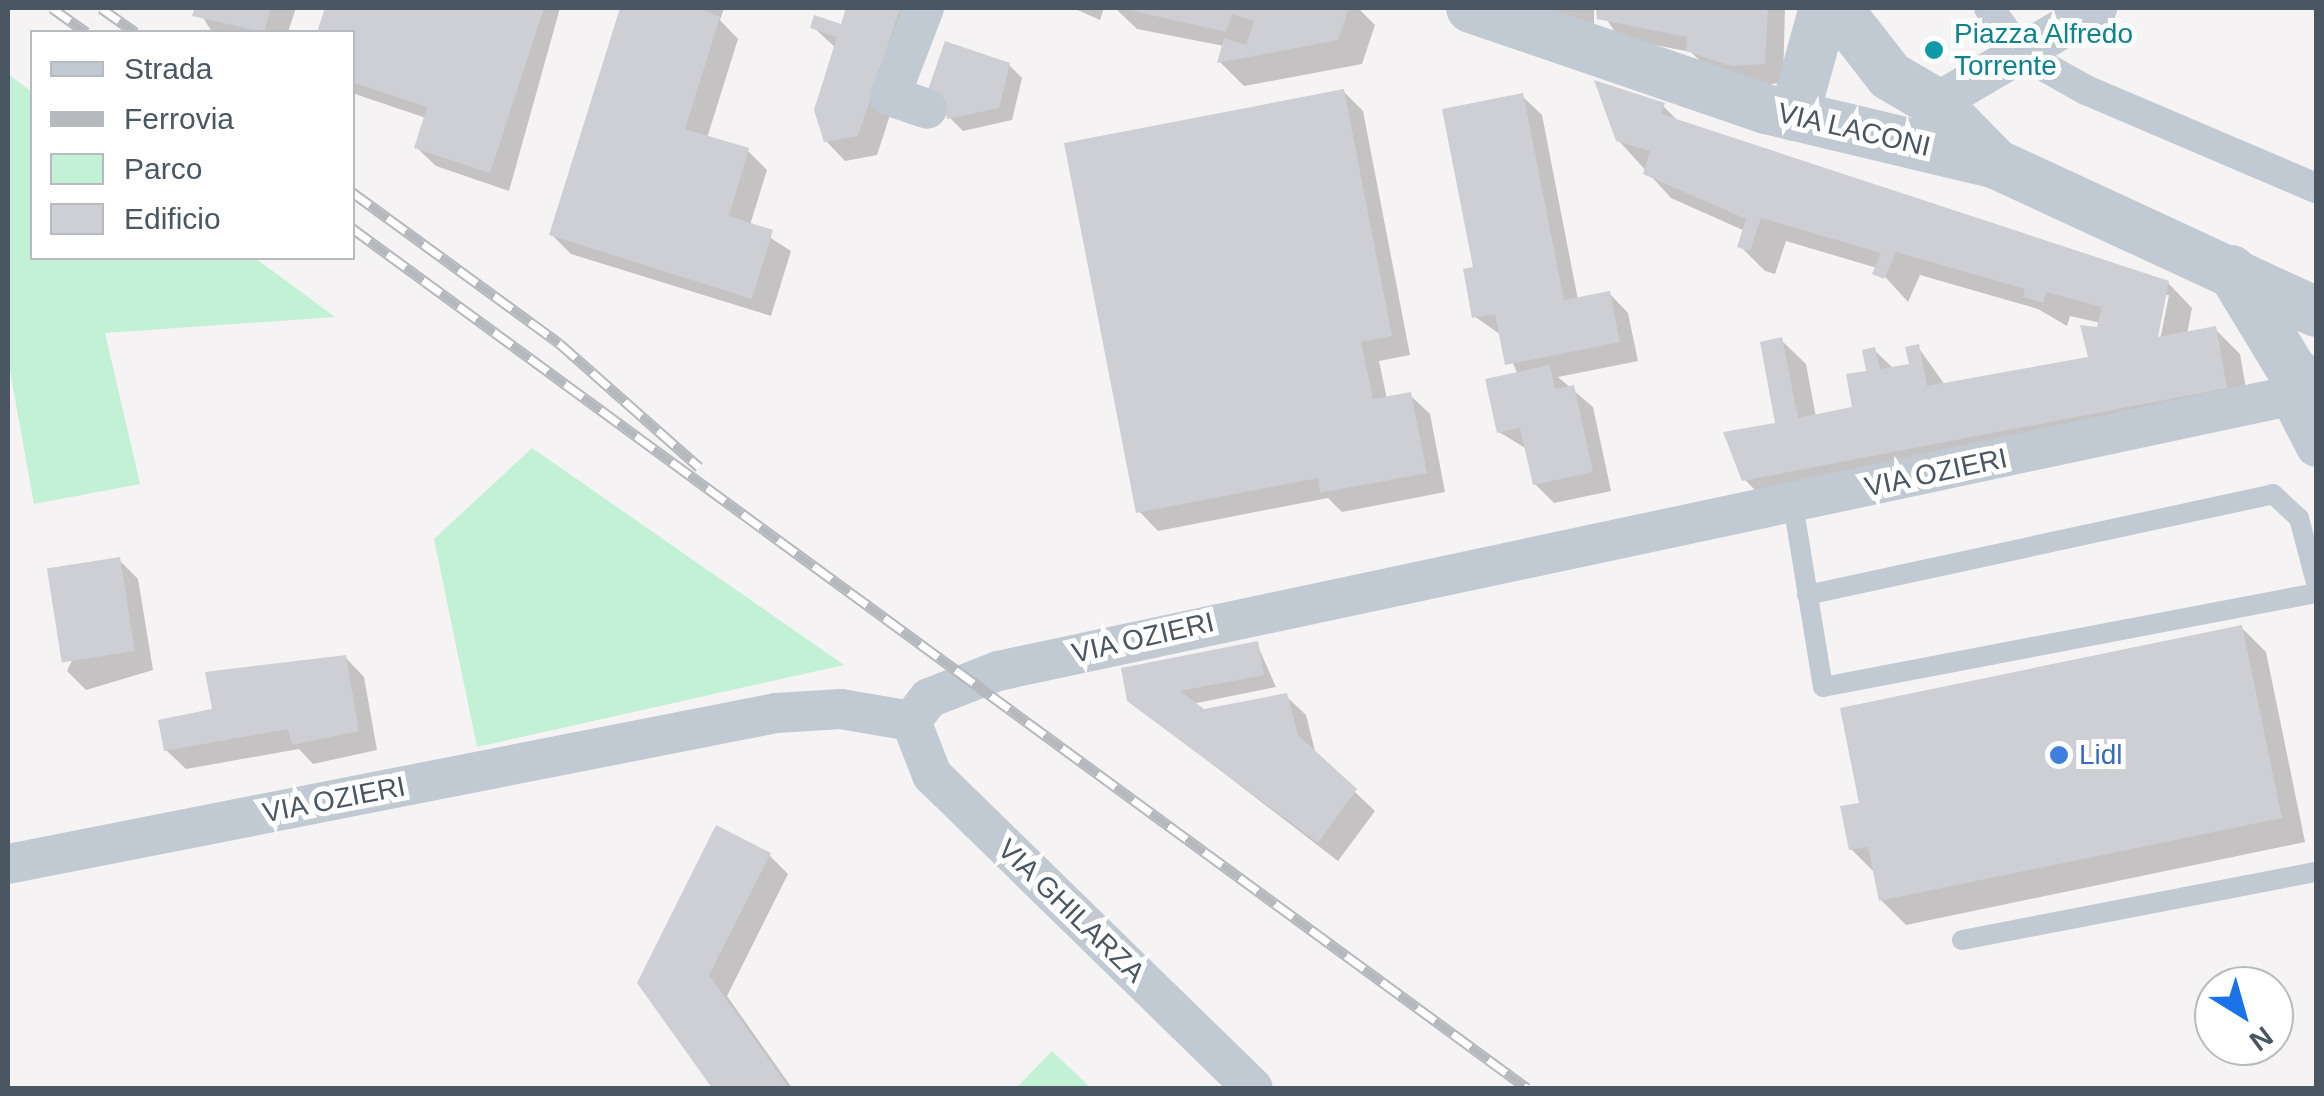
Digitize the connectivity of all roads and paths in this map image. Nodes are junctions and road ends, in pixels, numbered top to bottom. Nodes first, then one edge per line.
1 (924, 8) edge
2 (1471, 8) edge
3 (1824, 8) edge
4 (1836, 8) edge
5 (1990, 8) edge
6 (2097, 8) edge
7 (2022, 54) junction
8 (1936, 103) junction
9 (927, 109) dead end
10 (1794, 116) junction
11 (1996, 164) junction
12 (2316, 188) edge
13 (2231, 270) junction
14 (2316, 312) edge
15 (2301, 381) edge
16 (2316, 446) edge
17 (1792, 504) junction
18 (2316, 583) edge
19 (2316, 593) edge
20 (1807, 595) junction
21 (911, 721) junction
22 (8, 864) edge
23 (2316, 872) edge
24 (1962, 940) dead end
25 (1253, 1088) edge

1 - 9 street
2 - 10 street, VIA LACONI
3 - 10 street
4 - 8 street
5 - 7 street
6 - 7 street
7 - 8 street
7 - 12 street
8 - 11 street
10 - 11 street, VIA LACONI
11 - 13 street, VIA LACONI
13 - 14 street
13 - 15 street
14 - 15 street
15 - 16 street
15 - 17 street, VIA OZIERI
17 - 20 lane
17 - 21 street, VIA OZIERI
18 - 20 lane
19 - 20 lane
21 - 22 street, VIA OZIERI
21 - 25 street, VIA GHILARZA
23 - 24 lane

